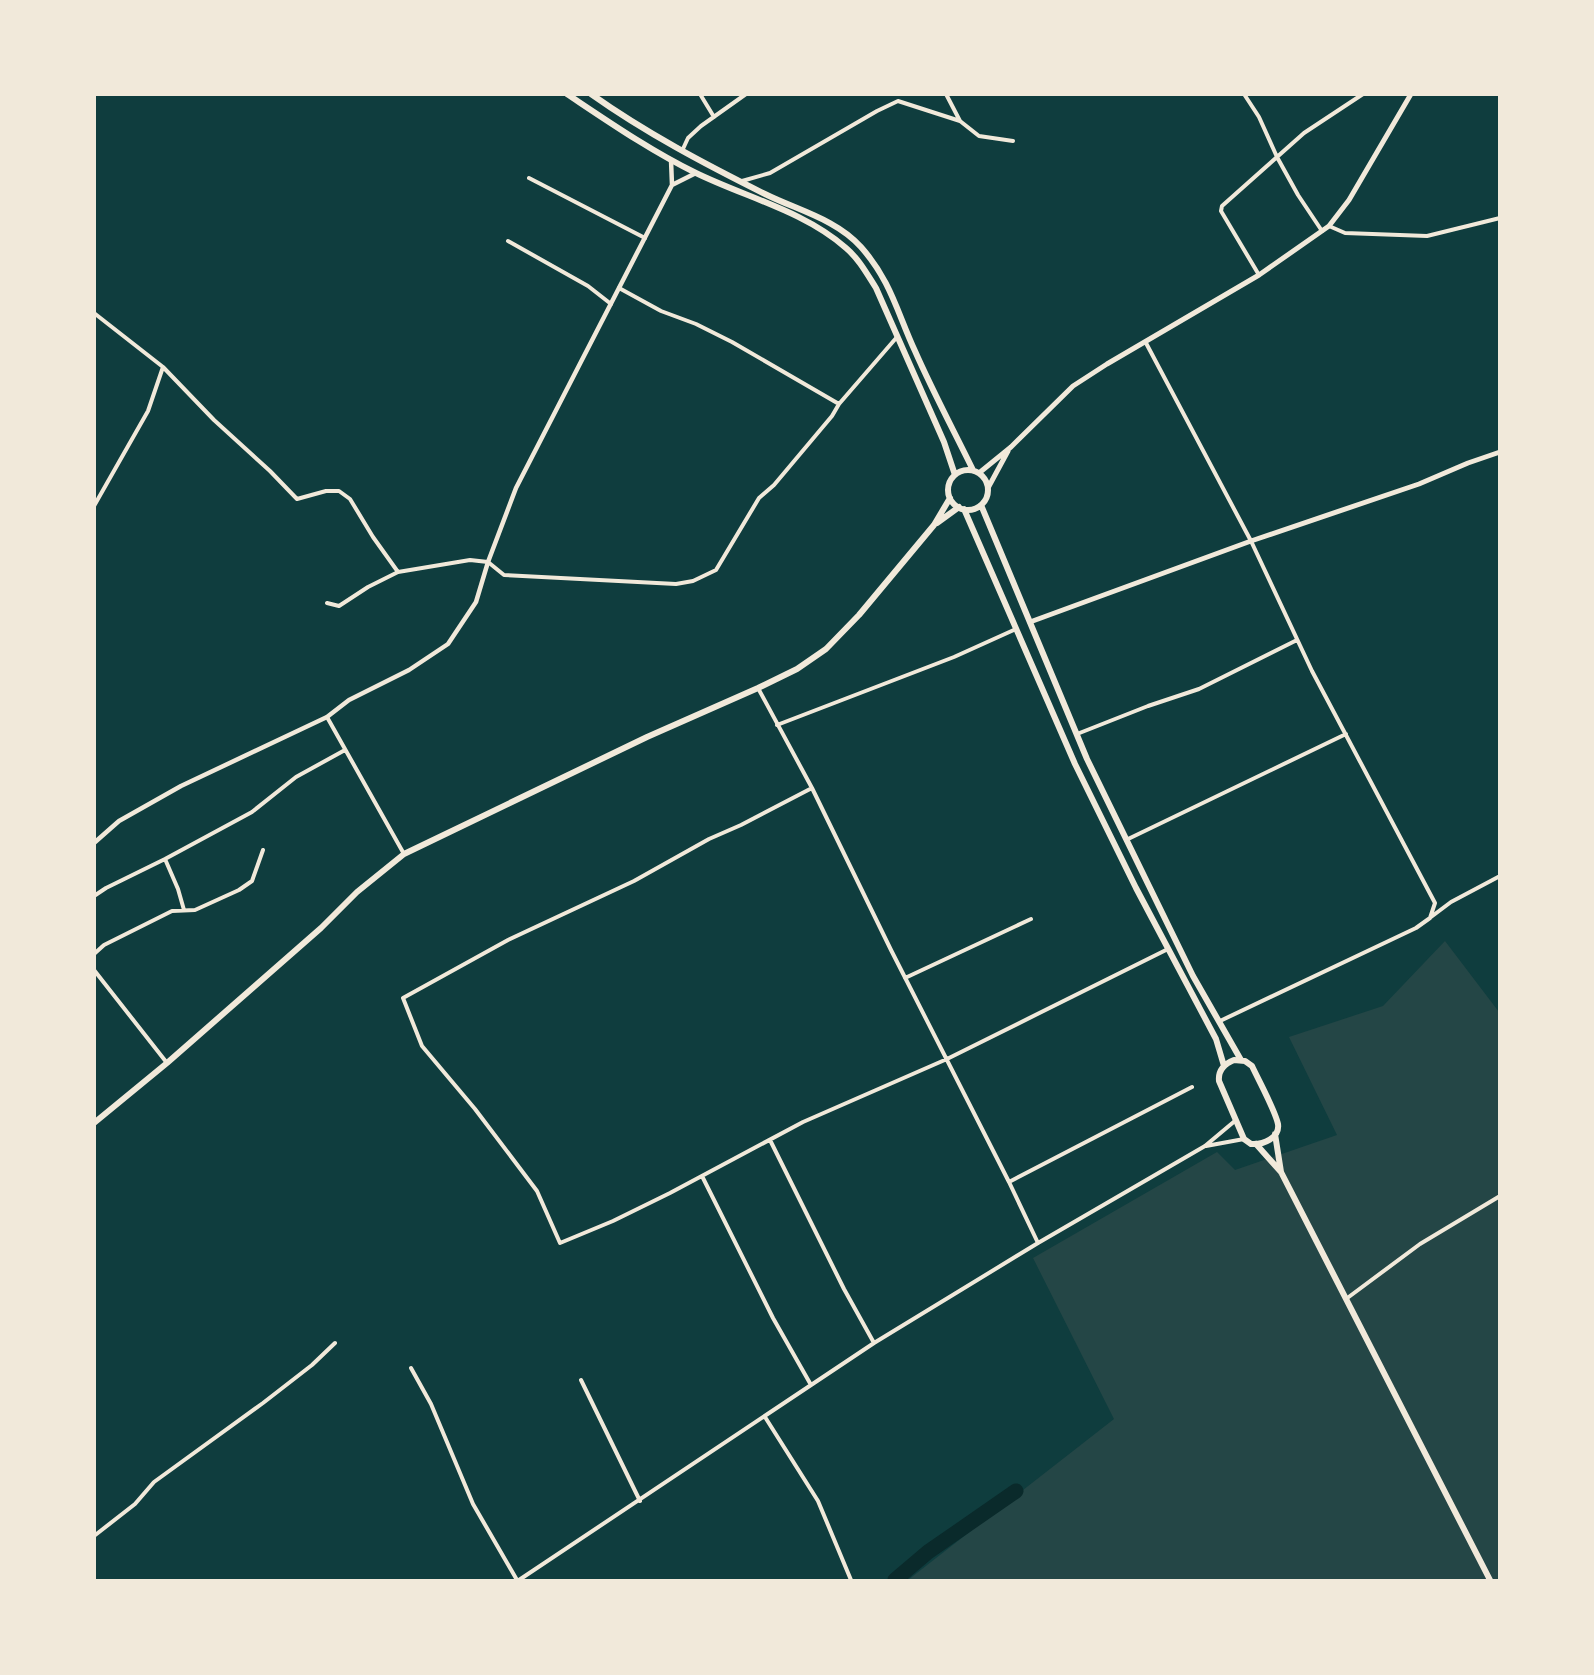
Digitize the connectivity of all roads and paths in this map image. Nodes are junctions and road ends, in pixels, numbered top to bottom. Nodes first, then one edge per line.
1 (567, 94) edge
2 (591, 94) edge
3 (700, 94) edge
4 (746, 94) edge
5 (946, 94) edge
6 (1244, 94) edge
7 (1363, 94) edge
8 (1411, 94) edge
9 (714, 117) junction
10 (960, 121) junction
11 (1014, 141) dead end
12 (681, 152) junction
13 (1277, 157) junction
14 (673, 161) junction
15 (696, 173) junction
16 (529, 178) dead end
17 (742, 181) junction
18 (672, 185) junction
19 (1500, 218) edge
20 (1329, 226) junction
21 (1322, 231) junction
22 (645, 238) junction
23 (508, 241) dead end
24 (1259, 275) junction
25 (619, 288) junction
26 (611, 304) junction
27 (94, 313) edge
28 (897, 337) junction
29 (1146, 343) junction
30 (163, 367) junction
31 (839, 404) junction
32 (1011, 447) junction
33 (1500, 452) edge
34 (976, 472) junction
35 (955, 475) junction
36 (988, 488) junction
37 (950, 498) junction
38 (981, 505) junction
39 (94, 506) edge
40 (961, 508) junction
41 (934, 525) junction
42 (1251, 541) junction
43 (488, 562) junction
44 (398, 572) junction
45 (327, 603) dead end
46 (1030, 622) junction
47 (1017, 629) junction
48 (1298, 640) junction
49 (758, 688) junction
50 (327, 717) junction
51 (777, 725) junction
52 (1076, 734) junction
53 (1346, 734) junction
54 (345, 750) junction
55 (812, 788) junction
56 (1126, 840) junction
57 (94, 843) edge
58 (263, 850) dead end
59 (404, 854) junction
60 (165, 859) junction
61 (1500, 876) edge
62 (94, 896) edge
63 (184, 910) junction
64 (1430, 918) junction
65 (1031, 919) dead end
66 (1168, 949) junction
67 (94, 954) edge
68 (94, 970) edge
69 (905, 978) junction
70 (1220, 1021) junction
71 (947, 1059) junction
72 (1241, 1060) junction
73 (167, 1063) junction
74 (1224, 1066) junction
75 (1192, 1087) dead end
76 (1236, 1120) junction
77 (94, 1123) edge
78 (1275, 1134) junction
79 (1244, 1139) junction
80 (770, 1140) junction
81 (1256, 1144) junction
82 (1205, 1146) junction
83 (1281, 1172) junction
84 (702, 1176) junction
85 (1009, 1182) junction
86 (1500, 1196) edge
87 (1038, 1243) junction
88 (1346, 1299) junction
89 (335, 1343) dead end
90 (874, 1343) junction
91 (411, 1368) dead end
92 (581, 1380) dead end
93 (811, 1385) junction
94 (765, 1417) junction
95 (640, 1501) junction
96 (94, 1536) edge
97 (518, 1581) edge
98 (851, 1581) edge
99 (1490, 1581) edge

1 - 14 highway
2 - 12 highway
3 - 9 street
4 - 9 street
5 - 10 street
6 - 13 street
7 - 13 street
8 - 20 main road
9 - 12 street
10 - 11 street
10 - 17 street
12 - 14 highway
12 - 17 highway
13 - 21 street
13 - 24 street
14 - 15 highway
14 - 18 street
15 - 18 street
15 - 28 highway
16 - 22 street
17 - 34 highway
18 - 22 street
19 - 20 street
20 - 21 main road
21 - 24 main road
22 - 25 street
23 - 26 street
24 - 29 main road
25 - 26 street
25 - 31 street
26 - 43 street
27 - 30 street
28 - 31 street
28 - 35 highway
29 - 32 main road
29 - 42 street
30 - 39 street
30 - 44 street
31 - 43 street
32 - 34 main road
32 - 36 main road
33 - 42 main road
34 - 35 highway
34 - 36 highway
35 - 37 highway
36 - 38 highway
37 - 40 highway
37 - 41 highway
38 - 40 highway
38 - 46 highway
40 - 41 highway
40 - 47 highway
41 - 49 highway
42 - 46 main road
42 - 48 street
43 - 44 street
43 - 50 street
44 - 45 street
46 - 52 highway
47 - 51 street
47 - 66 highway
48 - 52 street
48 - 53 street
49 - 51 street
49 - 59 highway
50 - 54 street
50 - 57 street
51 - 55 street
52 - 56 highway
53 - 56 street
53 - 64 street
54 - 59 street
54 - 60 street
55 - 69 street
55 - 84 street
56 - 70 highway
58 - 63 street
59 - 73 highway
60 - 62 street
60 - 63 street
61 - 64 street
63 - 67 street
64 - 70 street
65 - 69 street
66 - 71 street
66 - 74 highway
68 - 73 street
69 - 71 street
70 - 72 highway
71 - 80 street
71 - 85 street
72 - 74 highway
72 - 78 highway
73 - 77 highway
74 - 76 highway
75 - 85 street
76 - 79 highway
76 - 82 street
78 - 81 highway
78 - 83 highway
79 - 81 highway
79 - 82 street
80 - 84 street
80 - 90 street
81 - 83 highway
82 - 87 street
83 - 88 highway
84 - 93 street
85 - 87 street
86 - 88 street
87 - 90 street
88 - 99 highway
89 - 96 street
90 - 93 street
91 - 97 street
92 - 95 street
93 - 94 street
94 - 95 street
94 - 98 street
95 - 97 street

